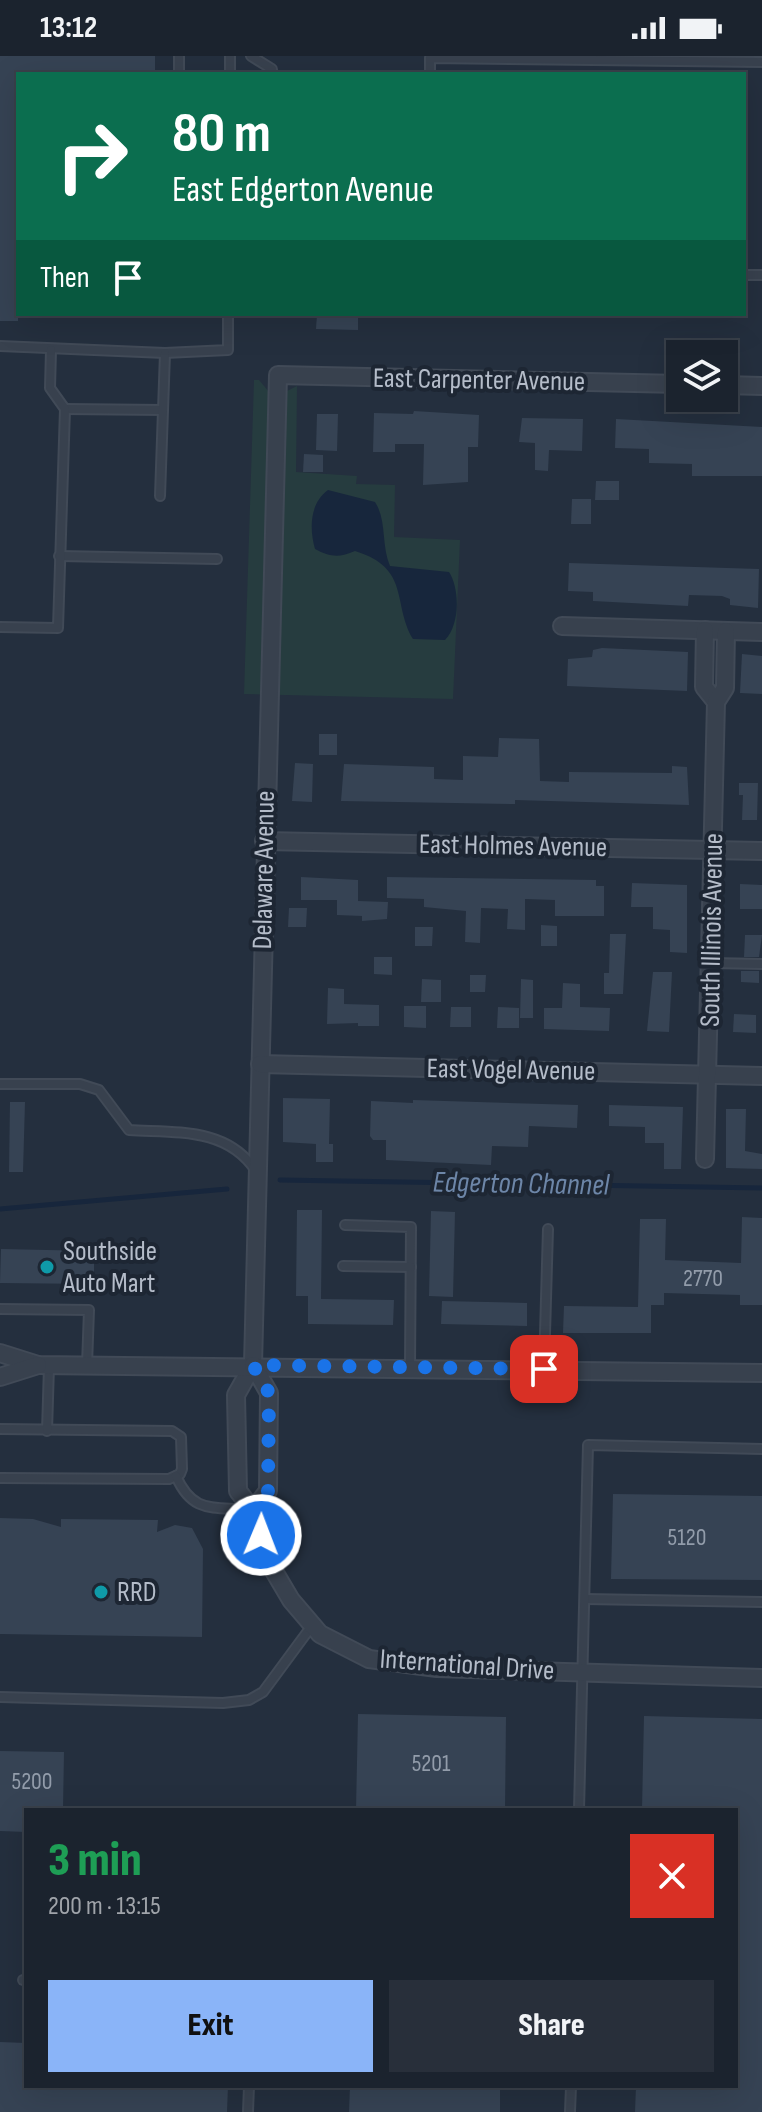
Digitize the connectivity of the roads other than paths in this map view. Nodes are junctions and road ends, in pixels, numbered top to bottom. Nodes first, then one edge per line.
1 (251, 56) edge
2 (762, 62) edge
3 (272, 72) edge
4 (430, 72) edge
5 (228, 316) edge
6 (0, 346) edge
7 (51, 350) junction
8 (165, 353) junction
9 (278, 375) joint
10 (666, 384) edge
11 (738, 385) edge
12 (762, 386) edge
13 (65, 409) junction
14 (163, 410) junction
15 (160, 496) dead end
16 (59, 556) junction
17 (217, 559) dead end
18 (562, 626) dead end
19 (0, 627) edge
20 (705, 630) junction
21 (726, 631) junction
22 (762, 632) edge
23 (716, 702) junction
24 (264, 841) junction
25 (714, 850) junction
26 (762, 851) edge
27 (711, 963) junction
28 (762, 964) edge
29 (260, 1064) junction
30 (709, 1075) junction
31 (762, 1076) edge
32 (0, 1084) edge
33 (705, 1159) dead end
34 (257, 1173) junction
35 (345, 1225) dead end
36 (548, 1229) dead end
37 (343, 1266) dead end
38 (411, 1267) junction
39 (0, 1309) edge
40 (0, 1353) edge
41 (44, 1365) junction
42 (87, 1365) junction
43 (253, 1365) junction
44 (410, 1368) junction
45 (544, 1369) junction
46 (762, 1373) edge
47 (0, 1377) edge
48 (0, 1429) edge
49 (47, 1431) junction
50 (762, 1449) edge
51 (176, 1476) junction
52 (0, 1478) edge
53 (253, 1510) junction
54 (585, 1599) junction
55 (762, 1602) edge
56 (311, 1627) junction
57 (583, 1672) junction
58 (762, 1678) edge
59 (0, 1697) edge
60 (579, 1808) edge
61 (249, 2088) edge
62 (571, 2088) edge
63 (248, 2112) edge
64 (570, 2112) edge

1 - 3 lane
2 - 4 lane
5 - 8 lane
6 - 7 lane
7 - 8 lane
7 - 13 lane
8 - 14 lane
9 - 10 street, East Carpenter Avenue
9 - 24 street, Delaware Avenue
11 - 12 street
13 - 14 lane
13 - 16 lane
14 - 15 lane
16 - 17 lane
16 - 19 lane
18 - 20 street
20 - 21 street
20 - 23 street, South Illinois Avenue
21 - 22 street
21 - 23 street, South Illinois Avenue
23 - 25 street, South Illinois Avenue
24 - 25 street, East Holmes Avenue
24 - 29 street, Delaware Avenue
25 - 26 street, East Holmes Avenue
25 - 27 street, South Illinois Avenue
27 - 28 lane
27 - 30 street, South Illinois Avenue
29 - 30 street, East Vogel Avenue
29 - 34 street, Delaware Avenue
30 - 31 street, East Vogel Avenue
30 - 33 street, South Illinois Avenue
32 - 34 lane
34 - 43 street, Delaware Avenue
35 - 38 lane
36 - 45 lane
37 - 38 lane
38 - 44 lane
39 - 42 lane
40 - 41 street
41 - 42 street
41 - 47 street
41 - 49 lane
42 - 43 street
43 - 44 street
43 - 53 street
43 - 53 street, International Drive
44 - 45 street
45 - 46 street
48 - 49 lane
49 - 51 lane
50 - 54 lane
51 - 52 lane
51 - 53 lane
53 - 56 street, International Drive
54 - 55 lane
54 - 57 lane
56 - 57 street, International Drive
56 - 59 lane
57 - 58 street, International Drive
57 - 60 lane
61 - 63 lane
62 - 64 lane

